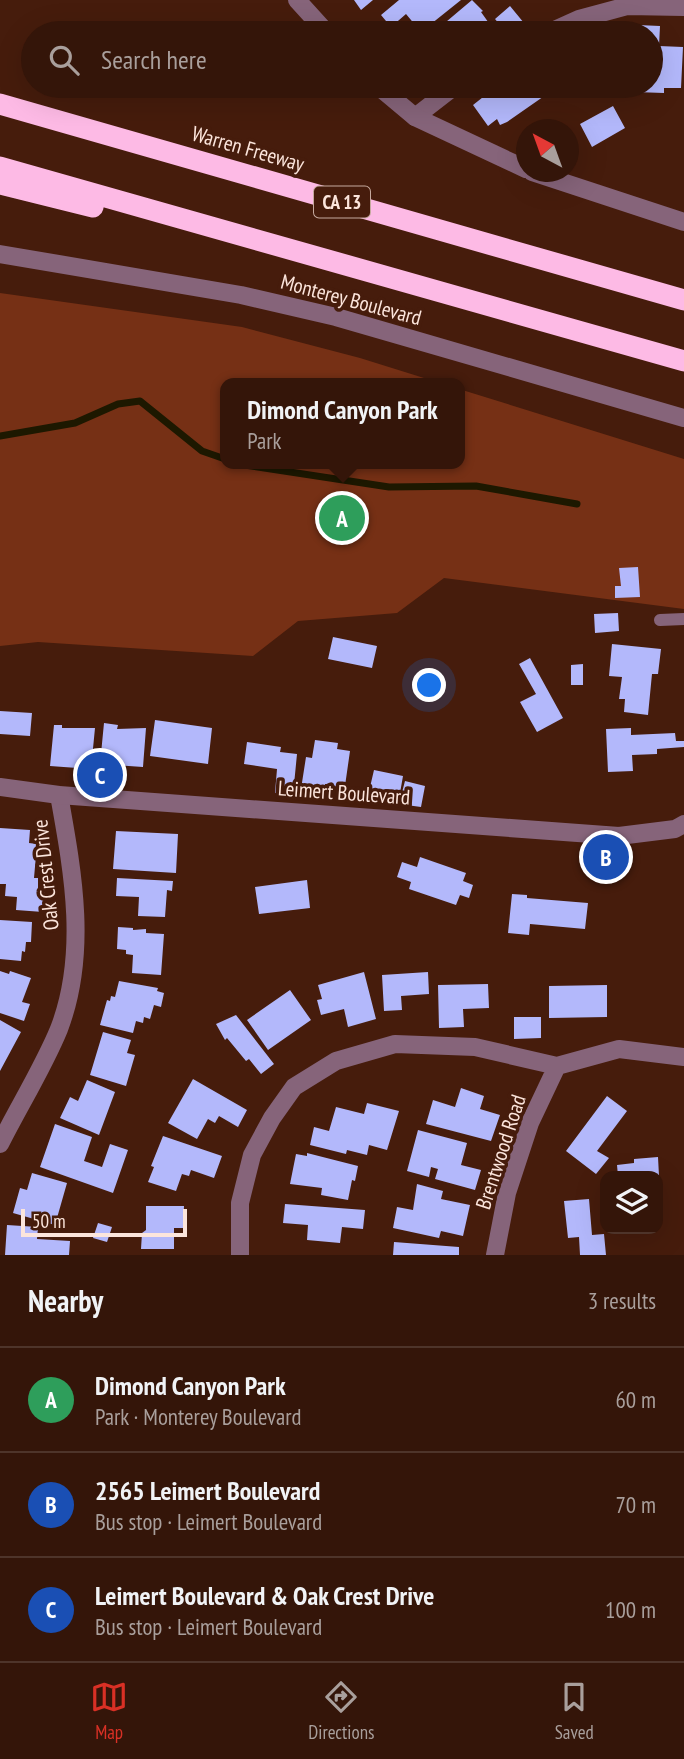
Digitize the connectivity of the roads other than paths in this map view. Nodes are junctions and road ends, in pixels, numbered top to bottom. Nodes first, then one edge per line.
1 (298, 0) edge
2 (684, 7) edge
3 (316, 21) edge
4 (575, 21) edge
5 (392, 98) edge
6 (440, 98) edge
7 (0, 104) edge
8 (415, 117) junction
9 (516, 164) edge
10 (0, 167) edge
11 (562, 182) edge
12 (0, 184) edge
13 (684, 222) edge
14 (0, 254) edge
15 (450, 295) junction
16 (684, 300) edge
17 (684, 361) edge
18 (684, 418) edge
19 (684, 619) edge
20 (660, 620) dead end
21 (0, 787) edge
22 (60, 795) junction
23 (684, 824) edge
24 (684, 1057) edge
25 (556, 1066) junction
26 (0, 1144) edge
27 (240, 1255) edge
28 (495, 1255) edge

1 - 3 street
2 - 4 street
5 - 8 street
6 - 8 street
7 - 16 highway, Warren Freeway / CA 13
8 - 9 street
10 - 15 highway
11 - 13 street
12 - 15 highway
14 - 18 street, Monterey Boulevard
15 - 17 highway
19 - 20 lane
21 - 22 street, Leimert Boulevard
22 - 23 street, Leimert Boulevard
22 - 26 street, Oak Crest Drive
24 - 25 street
25 - 27 street
25 - 28 street, Brentwood Road

